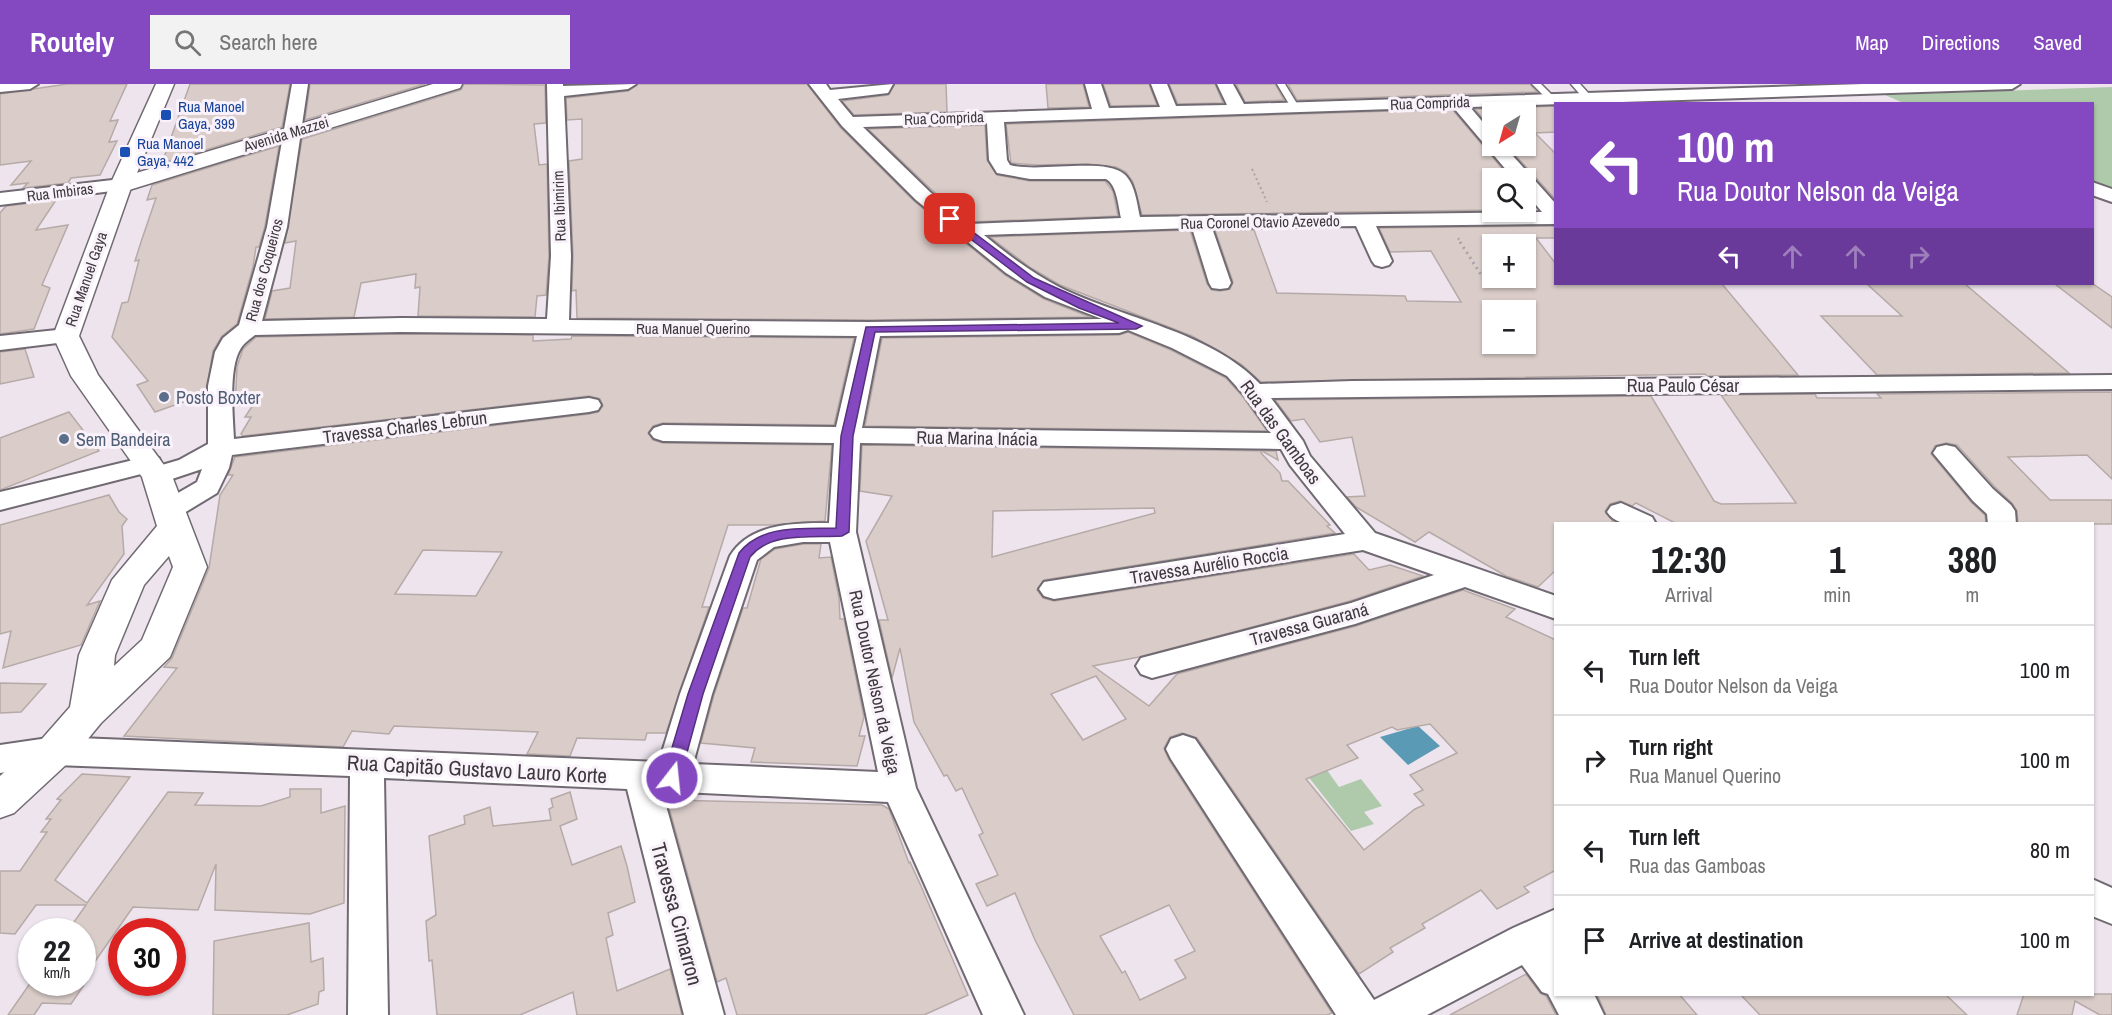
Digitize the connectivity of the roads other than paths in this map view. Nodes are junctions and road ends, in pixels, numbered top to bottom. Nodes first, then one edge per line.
1 (30, 84) edge
2 (165, 84) edge
3 (300, 84) edge
4 (453, 84) edge
5 (628, 84) edge
6 (885, 84) edge
7 (1093, 84) edge
8 (1159, 84) edge
9 (1225, 84) edge
10 (1281, 84) edge
11 (1536, 84) edge
12 (1575, 84) edge
13 (2012, 84) edge
14 (0, 87) edge
15 (1874, 87) edge
16 (555, 88) edge
17 (1781, 88) edge
18 (1670, 89) edge
19 (821, 90) edge
20 (1342, 91) dead end
21 (1551, 98) junction
22 (1588, 98) junction
23 (1457, 102) junction
24 (1894, 102) edge
25 (1352, 105) junction
26 (1295, 107) junction
27 (1238, 109) junction
28 (1170, 111) junction
29 (1102, 113) junction
30 (995, 117) junction
31 (848, 122) junction
32 (1482, 131) edge
33 (292, 133) junction
34 (1503, 156) edge
35 (1514, 168) edge
36 (121, 185) junction
37 (2094, 189) edge
38 (1536, 194) edge
39 (2112, 196) edge
40 (0, 199) edge
41 (2094, 206) edge
42 (2112, 206) edge
43 (1554, 215) edge
44 (1554, 217) edge
45 (1364, 221) junction
46 (1132, 224) junction
47 (1201, 224) junction
48 (964, 230) junction
49 (1382, 261) dead end
50 (1220, 283) dead end
51 (1136, 326) junction
52 (558, 327) junction
53 (249, 328) junction
54 (870, 329) junction
55 (66, 336) junction
56 (0, 343) edge
57 (2112, 382) edge
58 (1254, 391) junction
59 (589, 405) dead end
60 (663, 433) dead end
61 (847, 436) junction
62 (1290, 441) junction
63 (220, 448) junction
64 (1946, 453) dead end
65 (154, 470) junction
66 (0, 501) edge
67 (171, 519) junction
68 (2002, 522) edge
69 (842, 532) junction
70 (1365, 540) junction
71 (1465, 576) junction
72 (1054, 589) dead end
73 (1554, 607) edge
74 (1152, 666) dead end
75 (88, 712) junction
76 (1183, 749) dead end
77 (55, 751) junction
78 (0, 759) edge
79 (367, 763) junction
80 (656, 778) junction
81 (899, 788) junction
82 (0, 801) edge
83 (2094, 897) edge
84 (2112, 907) edge
85 (1541, 934) edge
86 (1554, 972) edge
87 (1570, 996) edge
88 (364, 1013) edge
89 (704, 1015) edge
90 (1004, 1015) edge
91 (1360, 1015) edge
92 (1386, 1015) edge
93 (1584, 1015) edge

1 - 14 street
2 - 36 main road, Rua Manuel Gaya
3 - 33 street, Rua dos Coqueiros
4 - 33 main road, Avenida Mazzei
5 - 16 street
6 - 19 street
7 - 29 street
8 - 28 street
9 - 27 street
10 - 26 lane
11 - 21 lane
12 - 22 lane
13 - 15 street, Rua Comprida
15 - 17 street, Rua Comprida
15 - 24 street
16 - 52 street, Rua Ibimirim
17 - 18 street, Rua Comprida
18 - 22 street, Rua Comprida
19 - 31 street, Rua das Gamboas
20 - 25 street
21 - 22 street, Rua Comprida
21 - 23 street, Rua Comprida
23 - 25 street, Rua Comprida
23 - 32 street
25 - 26 street, Rua Comprida
26 - 27 street, Rua Comprida
27 - 28 street, Rua Comprida
28 - 29 street, Rua Comprida
29 - 30 street, Rua Comprida
30 - 31 street, Rua Comprida
30 - 46 street
31 - 48 street, Rua das Gamboas
33 - 36 main road, Avenida Mazzei
33 - 53 street, Rua dos Coqueiros
34 - 35 street
36 - 40 street, Rua Imbiras
36 - 55 main road, Rua Manuel Gaya
37 - 39 street
38 - 43 street
41 - 42 street
44 - 45 street, Rua Coronel Otavio Azevedo
45 - 47 street, Rua Coronel Otavio Azevedo
45 - 49 street
46 - 47 street, Rua Coronel Otavio Azevedo
46 - 48 street, Rua Coronel Otavio Azevedo
47 - 50 street
48 - 51 street, Rua das Gamboas
51 - 54 street, Rua Manuel Querino
51 - 58 street, Rua das Gamboas
52 - 53 street, Rua Manuel Querino
52 - 54 street, Rua Manuel Querino
53 - 63 street, Rua dos Coqueiros
54 - 61 street, Rua Doutor Nelson da Veiga
55 - 56 street
55 - 65 main road, Rua Manuel Gaya
57 - 58 street, Rua Paulo César
58 - 62 street, Rua das Gamboas
59 - 63 street, Travessa Charles Lebrun
60 - 61 street, Rua Marina Inácia
61 - 62 street, Rua Marina Inácia
61 - 69 street, Rua Doutor Nelson da Veiga
62 - 70 street, Rua das Gamboas
63 - 65 street
63 - 67 street, Rua dos Coqueiros
64 - 68 street
65 - 66 street
65 - 67 main road, Rua Manuel Gaya
67 - 75 main road
67 - 75 main road, Rua Manuel Gaya
69 - 80 street
69 - 81 street, Rua Doutor Nelson da Veiga
70 - 71 street
70 - 72 street, Travessa Aurélio Roccia
71 - 73 street
71 - 74 street, Travessa Guaraná
75 - 77 main road, Rua Manuel Gaya
76 - 91 street
77 - 78 street, Rua Capitão Gustavo Lauro Korte
77 - 79 street, Rua Capitão Gustavo Lauro Korte
77 - 82 main road, Rua Manuel Gaya
79 - 80 street, Rua Capitão Gustavo Lauro Korte
79 - 88 street
80 - 81 street, Rua Capitão Gustavo Lauro Korte
80 - 89 street, Travessa Cimarron
81 - 90 street, Rua Doutor Nelson da Veiga
83 - 84 street
85 - 86 street
85 - 92 street
87 - 93 street

